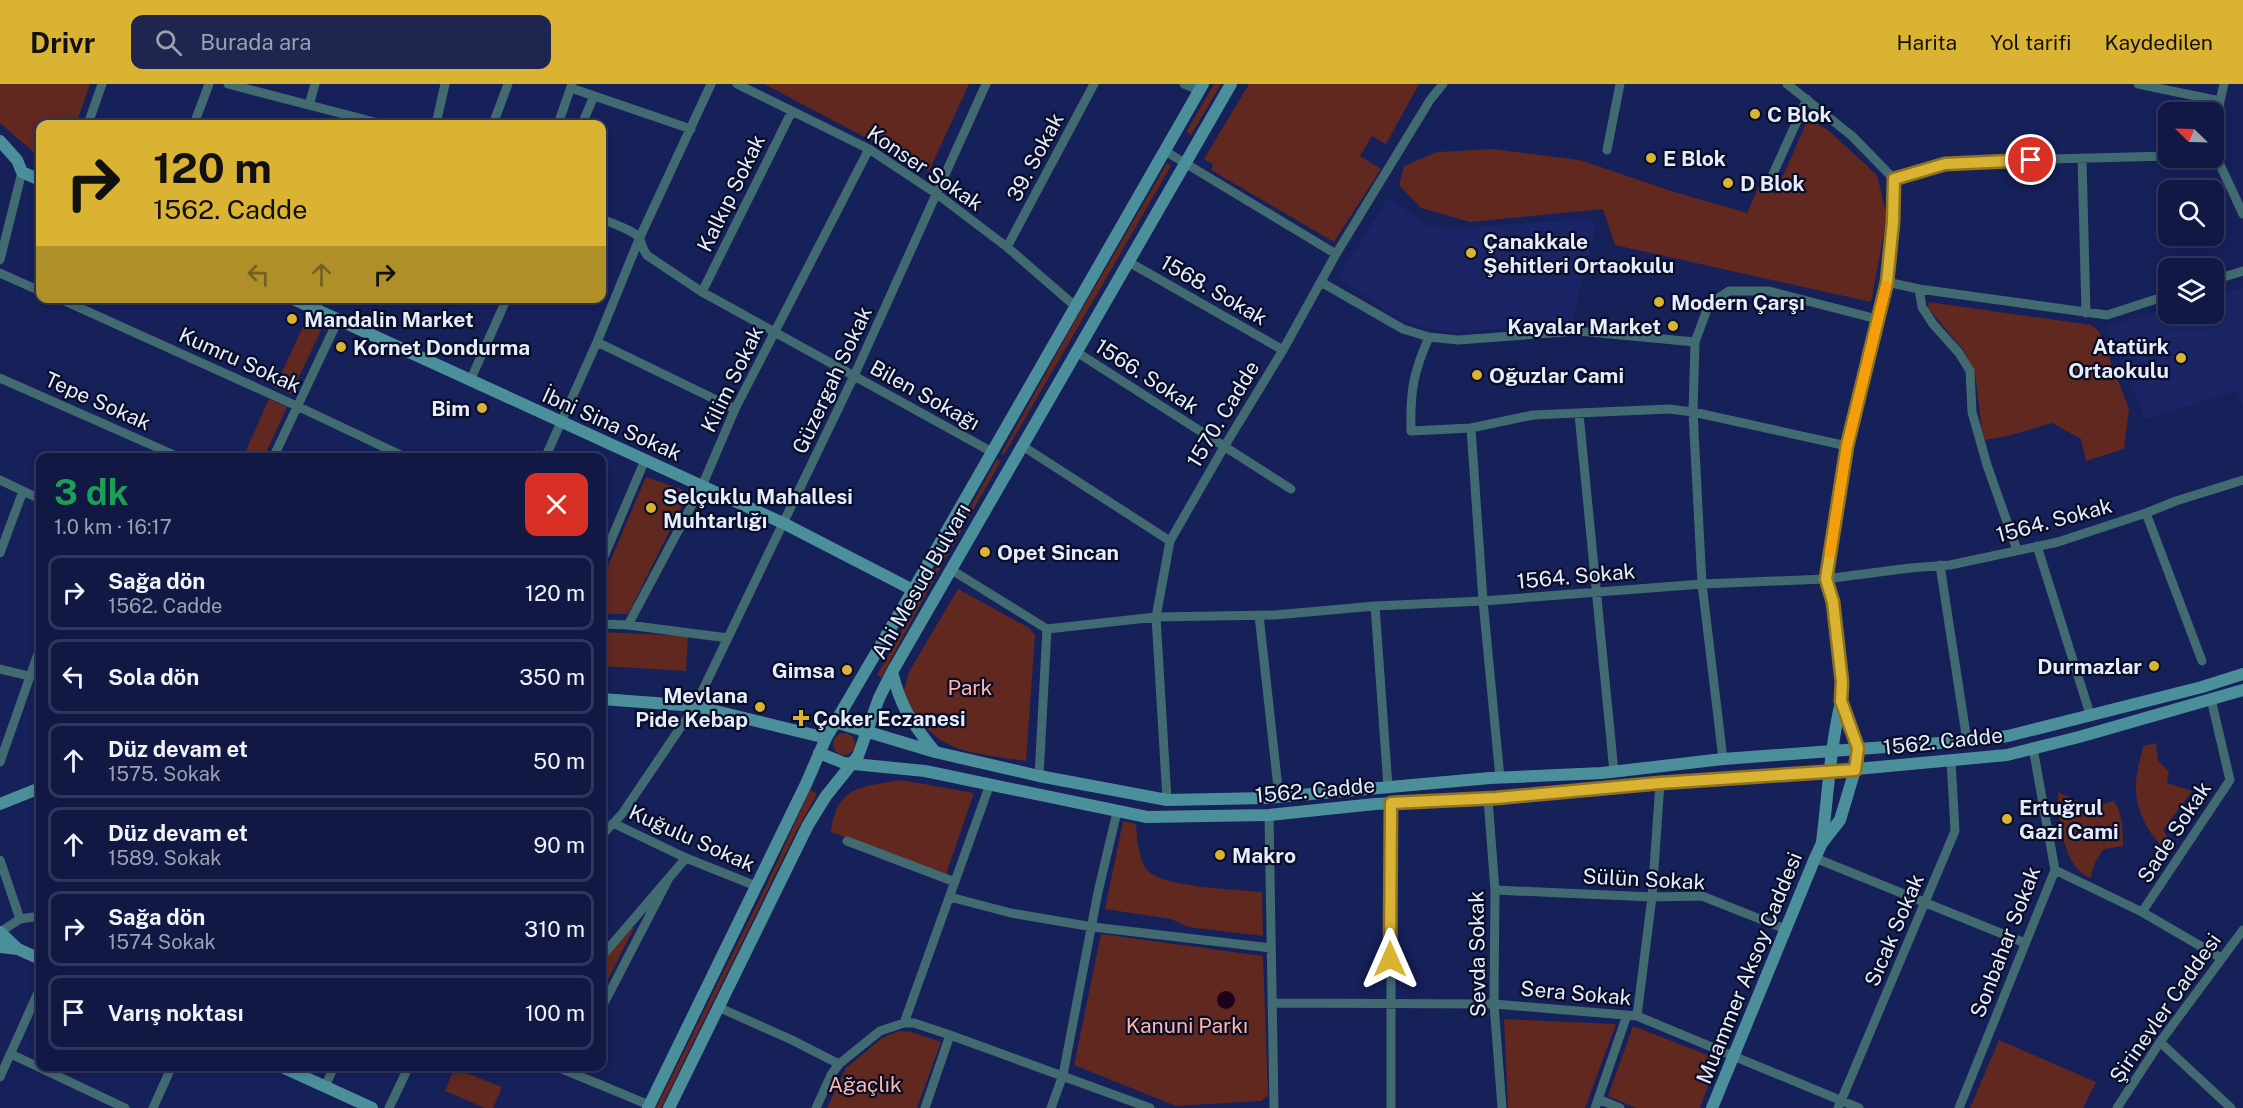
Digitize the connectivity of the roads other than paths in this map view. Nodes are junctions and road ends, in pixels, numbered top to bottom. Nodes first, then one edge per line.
1 (102, 84) edge
2 (209, 84) edge
3 (228, 84) edge
4 (315, 84) edge
5 (445, 84) edge
6 (508, 84) edge
7 (711, 84) edge
8 (737, 84) edge
9 (986, 84) edge
10 (1094, 84) edge
11 (1184, 84) edge
12 (1231, 84) edge
13 (1443, 84) edge
14 (1620, 84) edge
15 (1787, 84) edge
16 (2138, 84) edge
17 (2224, 84) edge
18 (572, 86) edge
19 (1201, 87) edge
20 (594, 96) junction
21 (1807, 99) junction
22 (2220, 100) joint
23 (309, 105) junction
24 (792, 111) junction
25 (89, 120) edge
26 (196, 120) edge
27 (367, 120) edge
28 (437, 120) edge
29 (494, 120) edge
30 (559, 120) edge
31 (584, 120) edge
32 (691, 129) junction
33 (0, 141) edge
34 (869, 149) junction
35 (1607, 150) dead end
36 (1165, 151) junction
37 (2158, 156) edge
38 (2082, 159) junction
39 (1184, 162) junction
40 (2221, 168) edge
41 (22, 172) junction
42 (36, 178) edge
43 (1894, 179) junction
44 (1768, 185) dead end
45 (937, 194) junction
46 (2243, 214) edge
47 (606, 221) edge
48 (640, 237) junction
49 (1007, 248) junction
50 (1336, 254) junction
51 (0, 260) edge
52 (1127, 261) junction
53 (2243, 271) edge
54 (0, 273) edge
55 (2224, 277) edge
56 (1321, 282) junction
57 (1887, 282) junction
58 (36, 289) edge
59 (1918, 289) junction
60 (702, 292) junction
61 (2158, 299) edge
62 (69, 303) edge
63 (301, 303) edge
64 (505, 303) edge
65 (1075, 306) junction
66 (2086, 313) junction
67 (1877, 319) junction
68 (338, 321) junction
69 (775, 332) junction
70 (1429, 337) junction
71 (597, 342) junction
72 (1695, 342) junction
73 (1282, 350) junction
74 (1075, 351) junction
75 (854, 376) junction
76 (0, 378) edge
77 (470, 381) junction
78 (297, 406) junction
79 (735, 409) junction
80 (1693, 412) junction
81 (1579, 414) junction
82 (561, 422) junction
83 (1471, 428) junction
84 (1021, 445) junction
85 (1847, 446) junction
86 (1224, 447) junction
87 (992, 452) junction
88 (170, 453) edge
89 (275, 453) edge
90 (396, 453) edge
91 (547, 453) edge
92 (645, 460) junction
93 (0, 480) edge
94 (2243, 480) edge
95 (702, 486) junction
96 (1291, 489) dead end
97 (23, 491) junction
98 (36, 497) edge
99 (2146, 513) junction
100 (784, 524) junction
101 (1170, 541) junction
102 (2037, 546) junction
103 (2017, 550) junction
104 (606, 552) edge
105 (0, 554) edge
106 (1940, 565) junction
107 (950, 569) junction
108 (1826, 579) junction
109 (1702, 584) junction
110 (914, 590) junction
111 (1595, 592) junction
112 (1482, 601) junction
113 (1375, 606) junction
114 (1259, 615) junction
115 (1156, 617) junction
116 (606, 624) edge
117 (628, 625) junction
118 (1047, 628) junction
119 (728, 638) junction
120 (36, 658) edge
121 (2202, 661) dead end
122 (0, 669) edge
123 (892, 672) junction
124 (2243, 674) edge
125 (29, 676) junction
126 (2243, 690) edge
127 (606, 699) edge
128 (2211, 699) junction
129 (1841, 701) junction
130 (695, 706) junction
131 (2090, 714) junction
132 (835, 723) junction
133 (868, 732) junction
134 (826, 738) junction
135 (1967, 741) junction
136 (1858, 748) junction
137 (2033, 748) junction
138 (1831, 750) junction
139 (935, 752) junction
140 (819, 753) junction
141 (1723, 759) junction
142 (1950, 760) junction
143 (0, 762) edge
144 (853, 764) junction
145 (1855, 770) junction
146 (1614, 772) junction
147 (1830, 772) junction
148 (1039, 776) junction
149 (1500, 778) junction
150 (1660, 783) junction
151 (990, 784) junction
152 (1388, 787) junction
153 (36, 790) edge
154 (1279, 797) junction
155 (1488, 799) junction
156 (1167, 800) junction
157 (1391, 803) junction
158 (0, 804) edge
159 (1117, 812) junction
160 (1269, 815) junction
161 (613, 823) junction
162 (606, 831) edge
163 (847, 841) dead end
164 (1822, 843) junction
165 (686, 858) junction
166 (1815, 858) junction
167 (0, 860) edge
168 (2055, 870) junction
169 (668, 880) junction
170 (955, 882) junction
171 (756, 886) junction
172 (1495, 890) junction
173 (950, 897) junction
174 (1652, 897) junction
175 (1925, 903) junction
176 (2142, 912) junction
177 (36, 917) edge
178 (20, 920) junction
179 (1093, 927) junction
180 (1785, 929) junction
181 (2243, 930) edge
182 (0, 932) edge
183 (2025, 943) junction
184 (0, 947) edge
185 (1271, 948) junction
186 (18, 949) junction
187 (606, 951) edge
188 (36, 957) edge
189 (2221, 958) junction
190 (36, 997) edge
191 (606, 999) edge
192 (1272, 1003) junction
193 (1390, 1003) junction
194 (1494, 1004) junction
195 (718, 1007) junction
196 (1632, 1016) junction
197 (904, 1023) junction
198 (950, 1035) junction
199 (2160, 1042) junction
200 (10, 1054) junction
201 (1734, 1056) junction
202 (839, 1064) junction
203 (36, 1066) edge
204 (46, 1071) edge
205 (170, 1071) edge
206 (291, 1071) edge
207 (332, 1071) edge
208 (407, 1071) edge
209 (573, 1071) edge
210 (1063, 1075) junction
211 (0, 1077) edge
212 (325, 1087) junction
213 (1596, 1103) edge
214 (1840, 1104) edge
215 (648, 1106) edge
216 (125, 1108) edge
217 (153, 1108) edge
218 (372, 1108) edge
219 (389, 1108) edge
220 (669, 1108) edge
221 (816, 1108) edge
222 (925, 1108) edge
223 (1051, 1108) edge
224 (1150, 1108) edge
225 (1263, 1108) edge
226 (1274, 1108) edge
227 (1391, 1108) edge
228 (1502, 1108) edge
229 (1620, 1108) edge
230 (1712, 1108) edge
231 (1859, 1108) edge
232 (1959, 1108) edge
233 (2117, 1108) edge
234 (2231, 1108) edge

1 - 25 street
2 - 26 street
3 - 23 street
4 - 23 street
5 - 28 street
6 - 29 street
7 - 32 street
8 - 24 street, Konser Sokak
9 - 45 street, Güzergah Sokak
10 - 49 street, 39. Sokak
11 - 19 street
12 - 39 main road, Ahi Mesud Bulvarı
13 - 50 street, 1570. Cadde
14 - 35 street
15 - 21 street
16 - 22 street
17 - 22 street
18 - 20 street
18 - 30 street
19 - 36 main road, Ahi Mesud Bulvarı
20 - 31 street
20 - 32 street
21 - 43 street
21 - 44 street
23 - 27 street
24 - 34 street, Konser Sokak
24 - 60 street, Kalkıp Sokak
32 - 48 street
33 - 41 main road
34 - 45 street, Konser Sokak
34 - 69 street, Kilim Sokak
36 - 39 street
36 - 65 main road, Ahi Mesud Bulvarı
37 - 38 street
38 - 43 street
38 - 66 street
39 - 50 street
39 - 52 main road, Ahi Mesud Bulvarı
40 - 46 street
41 - 42 main road
41 - 51 street
43 - 57 street
45 - 49 street, Konser Sokak
45 - 75 street, Güzergah Sokak
47 - 48 street
48 - 60 street, Bilen Sokağı
48 - 71 street
49 - 65 street, Konser Sokak
50 - 56 street, 1570. Cadde
52 - 73 street, 1568. Sokak
52 - 74 main road, Ahi Mesud Bulvarı
53 - 55 street
54 - 58 street
56 - 70 street
56 - 73 street, 1570. Cadde
57 - 59 street
57 - 67 street
59 - 66 street
59 - 103 street
60 - 69 street, Bilen Sokağı
61 - 66 street
62 - 78 street, Kumru Sokak
63 - 68 main road, İbni Sina Sokak
64 - 77 street
65 - 87 main road, Ahi Mesud Bulvarı
67 - 72 street
67 - 85 street
68 - 77 main road, İbni Sina Sokak
68 - 78 street
69 - 75 street, Bilen Sokağı
69 - 79 street, Kilim Sokak
70 - 72 street
70 - 83 street
71 - 79 street
71 - 82 street
72 - 80 street
73 - 86 street, 1570. Cadde
74 - 84 main road, Ahi Mesud Bulvarı
74 - 86 street, 1566. Sokak
75 - 87 street, Bilen Sokağı
75 - 100 street, Güzergah Sokak
76 - 88 street, Tepe Sokak
77 - 82 main road, İbni Sina Sokak
78 - 89 street
78 - 90 street, Kumru Sokak
79 - 95 street, Kilim Sokak
80 - 81 street
80 - 85 street
80 - 109 street
81 - 83 street
81 - 111 street
82 - 91 street
82 - 92 main road, İbni Sina Sokak
83 - 112 street
84 - 101 street
84 - 107 main road, Ahi Mesud Bulvarı
85 - 108 street
86 - 96 street, 1566. Sokak
86 - 101 street, 1570. Cadde
87 - 110 main road, Ahi Mesud Bulvarı
92 - 95 main road, İbni Sina Sokak
92 - 104 street
93 - 97 street
94 - 99 street, 1564. Sokak
95 - 100 main road, İbni Sina Sokak
95 - 117 street, Kilim Sokak
97 - 98 street
97 - 105 street
99 - 102 street, 1564. Sokak
99 - 121 street
100 - 110 main road, İbni Sina Sokak
100 - 119 street, Güzergah Sokak
101 - 115 street, 1570. Cadde
102 - 103 street, 1564. Sokak
102 - 131 street
103 - 106 street, 1564. Sokak
106 - 108 street, 1564. Sokak
106 - 135 street
107 - 118 street
107 - 123 main road, Ahi Mesud Bulvarı
108 - 109 street, 1564. Sokak
108 - 129 street
109 - 111 street, 1564. Sokak
109 - 141 street
110 - 132 main road, Ahi Mesud Bulvarı
111 - 112 street, 1564. Sokak
111 - 146 street
112 - 113 street, 1564. Sokak
112 - 149 street
113 - 114 street, 1564. Sokak
113 - 152 street
114 - 115 street, 1564. Sokak
114 - 154 street
115 - 118 street, 1564. Sokak
115 - 156 street, 1570. Cadde
116 - 117 street
117 - 119 street
118 - 148 street
119 - 130 street, Güzergah Sokak
120 - 125 street
122 - 125 street
123 - 133 main road, Ahi Mesud Bulvarı
123 - 139 main road
124 - 131 main road, 1562. Cadde
125 - 143 street
126 - 128 main road, 1562. Cadde
127 - 130 main road
128 - 137 main road, 1562. Cadde
128 - 176 street, Sade Sokak
129 - 136 main road
129 - 138 main road
130 - 134 main road
130 - 161 street, Güzergah Sokak
131 - 135 main road, 1562. Cadde
132 - 133 main road, 1562. Cadde
132 - 134 main road, Ahi Mesud Bulvarı
133 - 139 main road, 1562. Cadde
133 - 144 main road, Ahi Mesud Bulvarı
134 - 140 main road, Ahi Mesud Bulvarı
135 - 136 main road, 1562. Cadde
136 - 138 main road, 1562. Cadde
136 - 145 main road
137 - 142 main road, 1562. Cadde
137 - 168 street, Sonbahar Sokak
138 - 141 main road, 1562. Cadde
138 - 147 main road
139 - 148 main road, 1562. Cadde
140 - 144 main road, 1562. Cadde
140 - 171 main road, Ahi Mesud Bulvarı
141 - 146 main road, 1562. Cadde
142 - 145 main road, 1562. Cadde
142 - 175 street, Sıcak Sokak
144 - 151 main road, 1562. Cadde
144 - 195 main road, Ahi Mesud Bulvarı
145 - 147 main road, 1562. Cadde
145 - 164 main road
146 - 149 main road, 1562. Cadde
147 - 150 main road, 1562. Cadde
147 - 164 main road
148 - 156 main road, 1562. Cadde
149 - 152 main road, 1562. Cadde
150 - 155 main road, 1562. Cadde
150 - 174 street
151 - 159 main road, 1562. Cadde
151 - 170 street
152 - 154 main road, 1562. Cadde
153 - 158 main road
154 - 156 main road, 1562. Cadde
155 - 157 main road, 1562. Cadde
155 - 172 street, Sevda Sokak
157 - 160 main road, 1562. Cadde
157 - 193 street
159 - 160 main road, 1562. Cadde
159 - 179 street
160 - 185 street
161 - 162 street, Güzergah Sokak
161 - 165 street, Kuğulu Sokak
163 - 170 street
164 - 166 main road, Muammer Aksoy Caddesi
165 - 169 street
165 - 171 street, Kuğulu Sokak
166 - 175 street
166 - 180 main road, Muammer Aksoy Caddesi
167 - 178 street
168 - 176 street
168 - 183 street, Sonbahar Sokak
169 - 187 street
169 - 191 street
170 - 173 street
171 - 215 main road, Ahi Mesud Bulvarı
172 - 174 street, Sülün Sokak
172 - 194 street, Sevda Sokak
173 - 179 street
173 - 197 street
174 - 180 street, Sülün Sokak
174 - 196 street
175 - 183 street
175 - 214 street, Sıcak Sokak
176 - 189 street
177 - 178 street
178 - 182 street
179 - 185 street
179 - 210 street
180 - 201 main road, Muammer Aksoy Caddesi
181 - 189 street, Şirinevler Caddesi
182 - 186 main road
183 - 232 street, Sonbahar Sokak
184 - 186 main road
185 - 192 street
186 - 188 main road
189 - 199 street, Şirinevler Caddesi
190 - 200 street
192 - 193 street, Sera Sokak
192 - 226 street
193 - 194 street, Sera Sokak
193 - 227 street
194 - 196 street, Sera Sokak
194 - 228 street, Sevda Sokak
195 - 202 street
195 - 220 main road, Ahi Mesud Bulvarı
196 - 201 street, Sera Sokak
196 - 213 street
197 - 198 street
197 - 202 street
198 - 210 street
198 - 222 street
199 - 233 street, Şirinevler Caddesi
199 - 234 street
200 - 203 street
200 - 211 street
201 - 214 street, Sera Sokak
201 - 230 main road, Muammer Aksoy Caddesi
202 - 221 street
204 - 216 street
205 - 217 street
206 - 212 main road
207 - 212 street
208 - 219 street
209 - 215 street
210 - 223 street
210 - 224 street
212 - 218 main road
213 - 229 street
214 - 231 street, Sera Sokak
225 - 226 street

